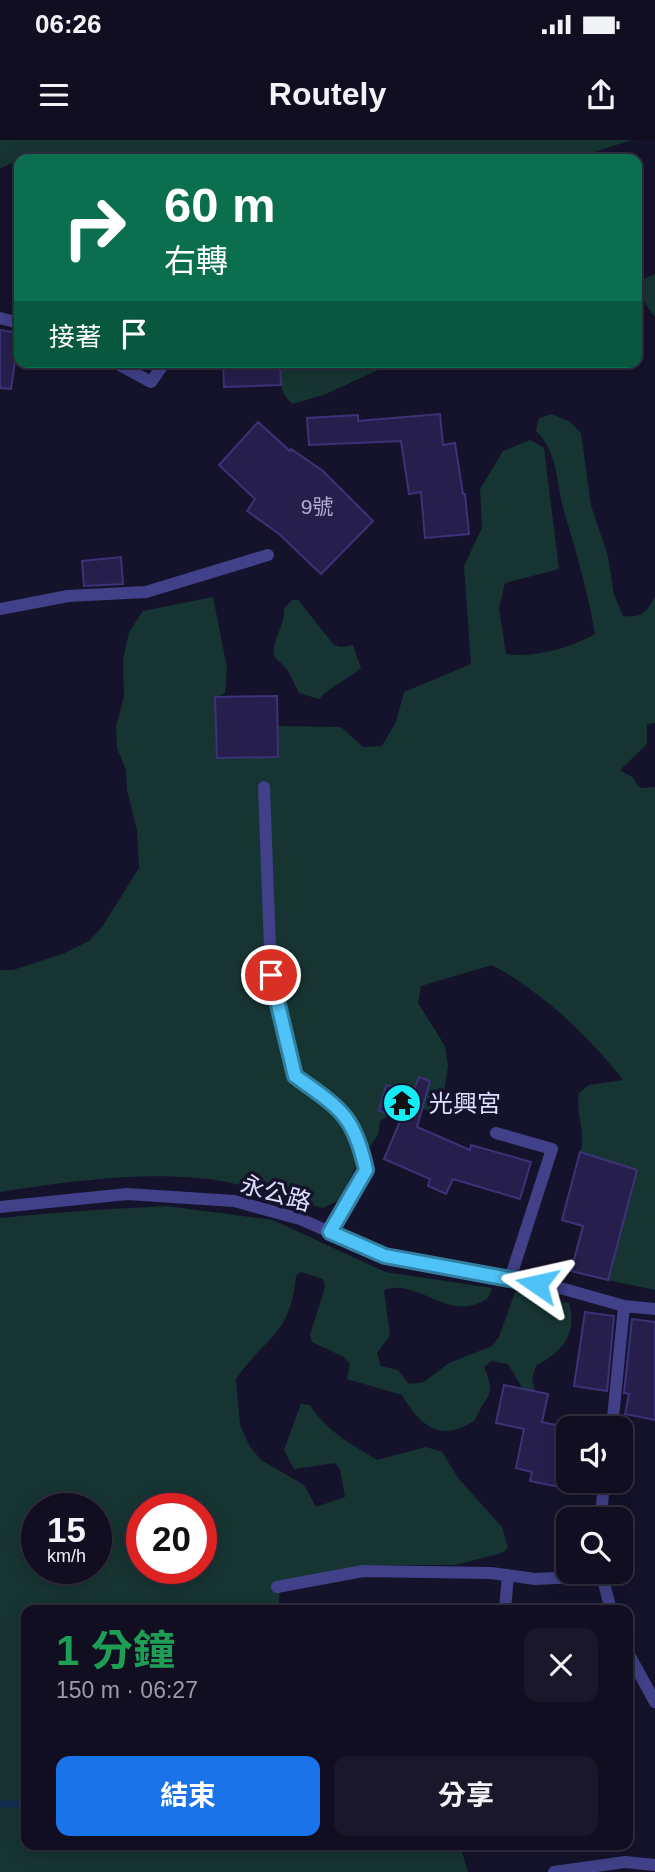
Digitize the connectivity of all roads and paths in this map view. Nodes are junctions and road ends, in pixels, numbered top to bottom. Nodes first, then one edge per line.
1 (125, 368) edge
2 (161, 368) edge
3 (268, 555) dead end
4 (0, 609) edge
5 (264, 788) dead end
6 (496, 1133) dead end
7 (0, 1207) edge
8 (330, 1232) junction
9 (510, 1279) junction
10 (624, 1306) junction
11 (655, 1309) edge
12 (613, 1416) edge
13 (508, 1575) junction
14 (556, 1577) edge
15 (604, 1584) edge
16 (277, 1587) dead end
17 (505, 1605) edge
18 (610, 1605) edge
19 (633, 1662) edge
20 (655, 1702) edge
21 (655, 1865) edge
22 (554, 1872) edge

1 - 2 lane
3 - 4 lane
5 - 8 lane
6 - 9 lane
7 - 8 lane, 永公路
8 - 9 lane, 永公路
9 - 10 lane, 永公路
10 - 11 lane, 永公路
10 - 12 lane
13 - 14 lane
13 - 16 lane
13 - 17 lane
15 - 18 lane
19 - 20 lane
21 - 22 lane

